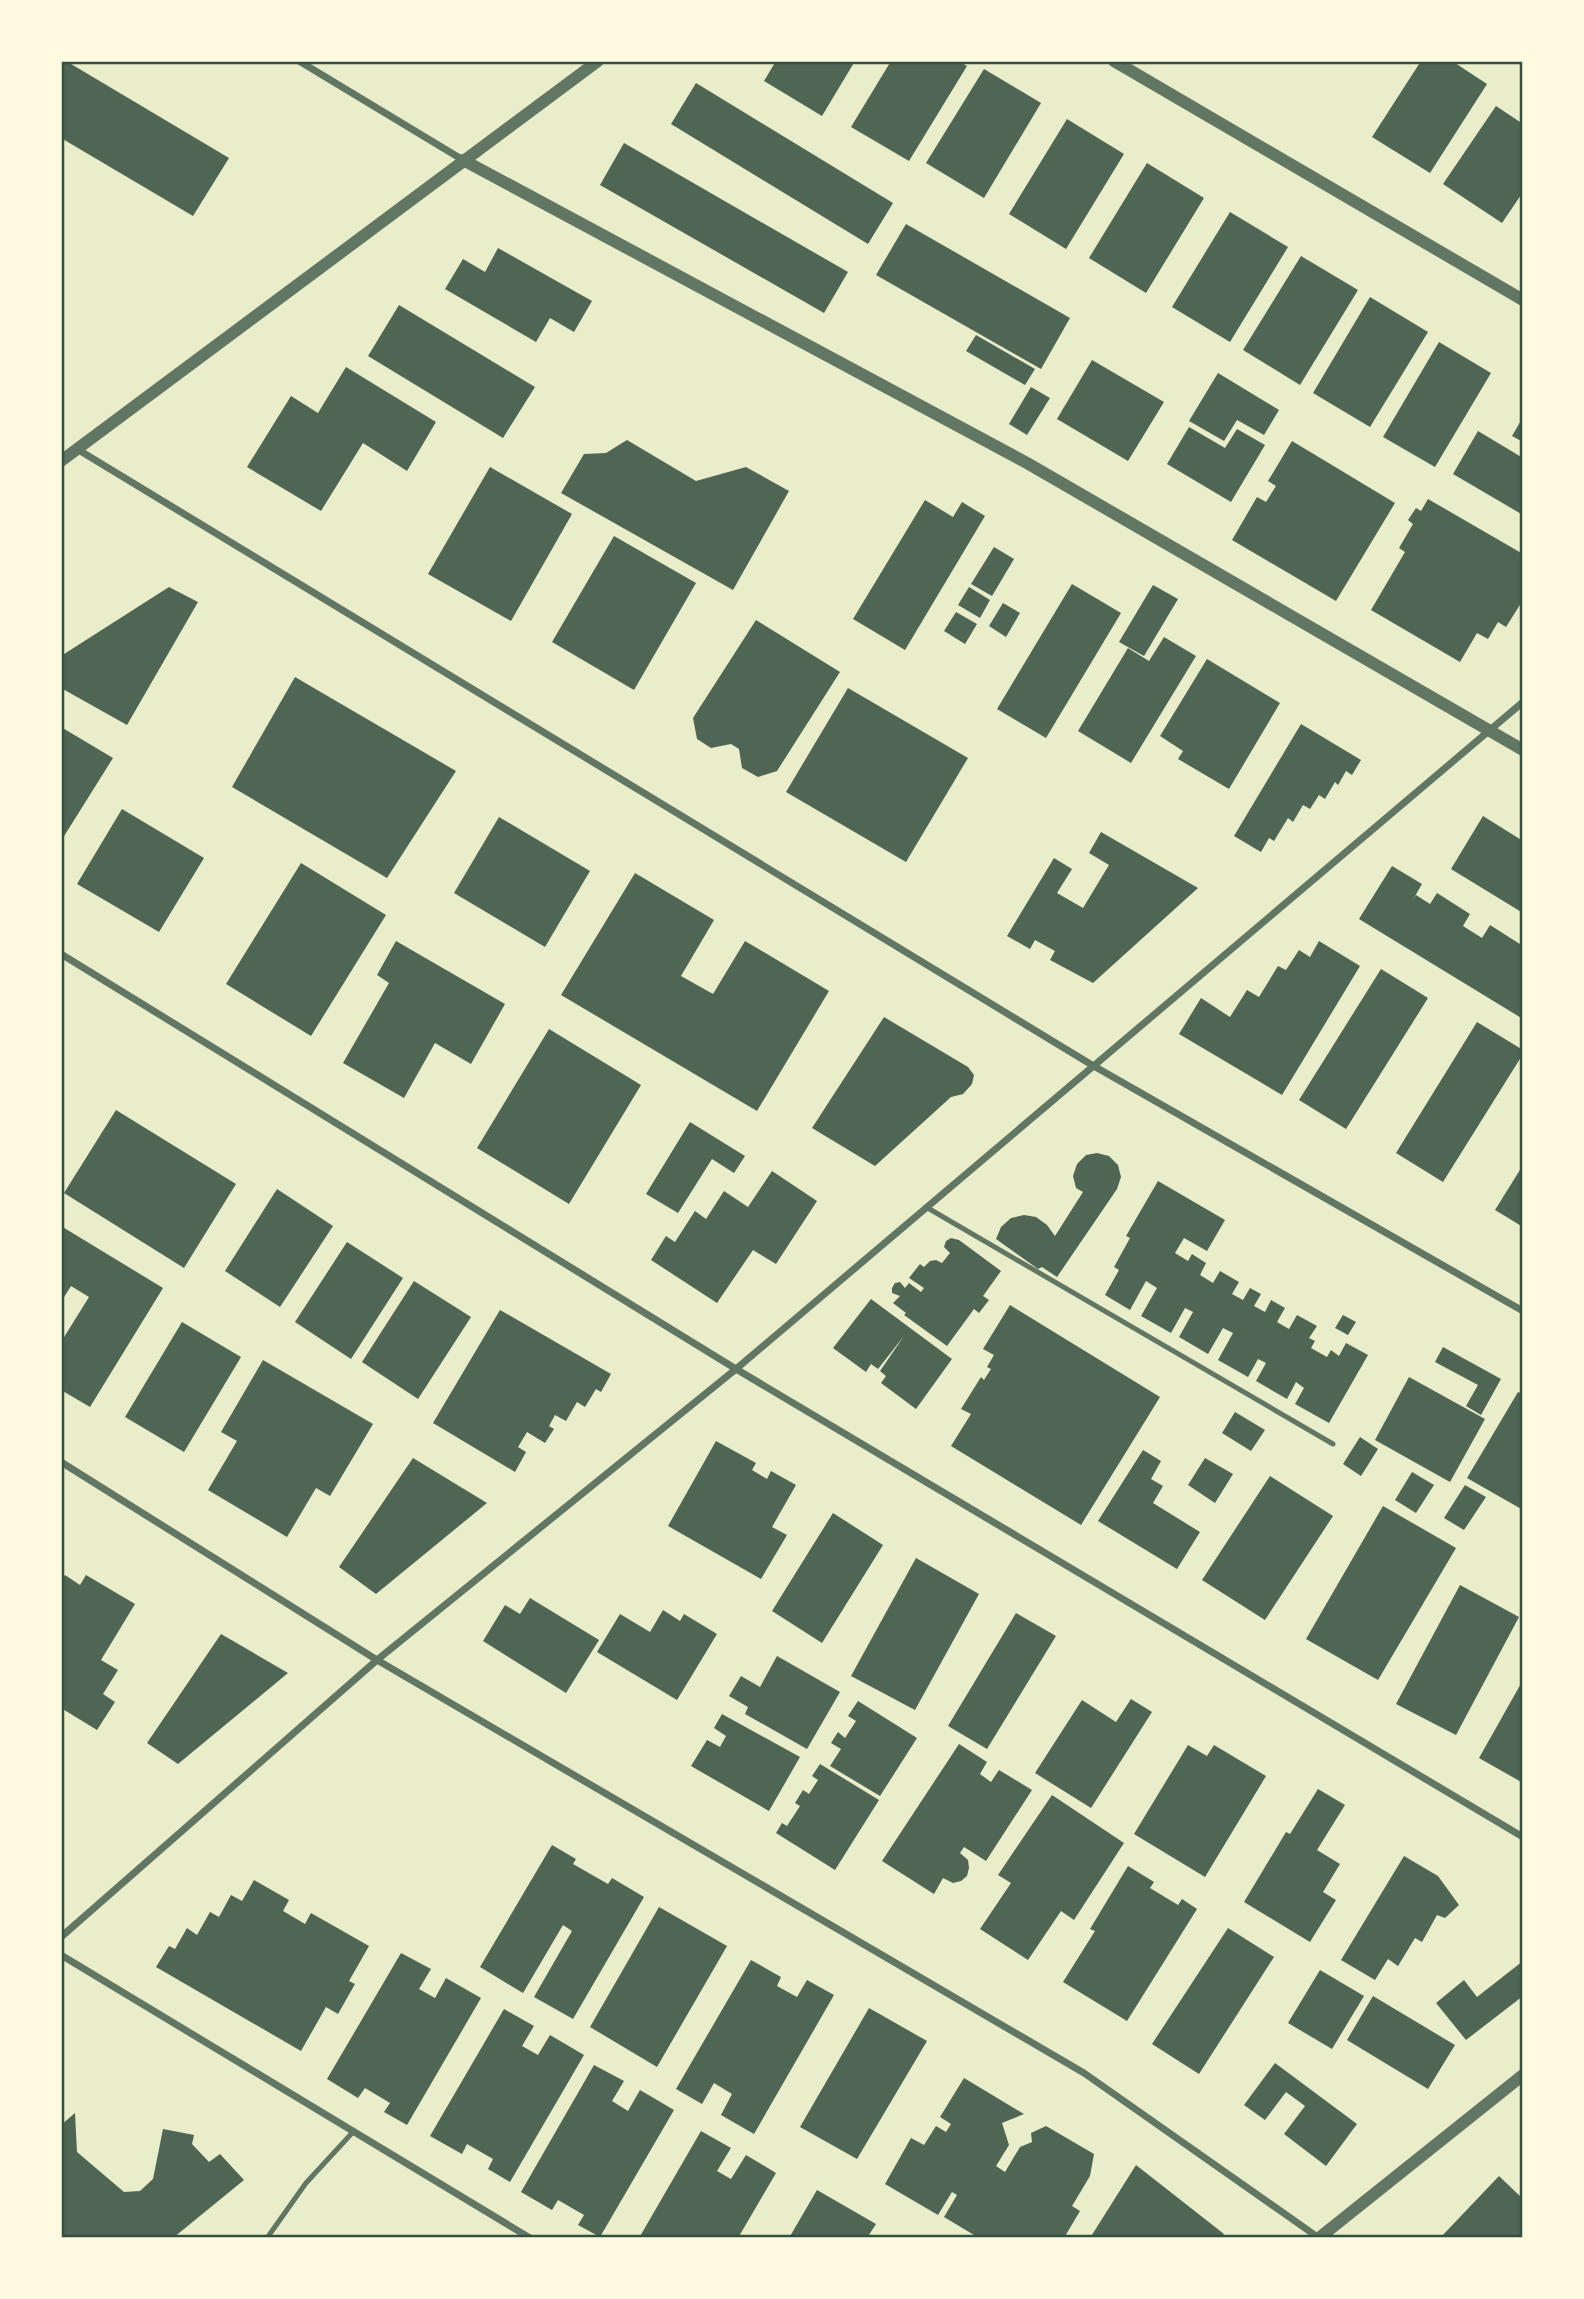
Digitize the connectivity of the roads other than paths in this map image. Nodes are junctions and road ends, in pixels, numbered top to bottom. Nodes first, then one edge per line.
1 (299, 61) edge
2 (597, 61) edge
3 (1114, 61) edge
4 (463, 160) junction
5 (1523, 300) edge
6 (77, 449) junction
7 (61, 461) edge
8 (1523, 702) edge
9 (1490, 730) junction
10 (1523, 750) edge
11 (61, 954) edge
12 (1092, 1065) junction
13 (926, 1208) junction
14 (1523, 1311) edge
15 (736, 1369) junction
16 (1333, 1444) dead end
17 (61, 1462) edge
18 (377, 1660) junction
19 (1523, 1837) edge
20 (61, 1937) edge
21 (61, 1955) edge
22 (1523, 2075) edge
23 (353, 2132) junction
24 (267, 2238) edge
25 (530, 2238) edge
26 (1319, 2238) edge

1 - 4 street
2 - 4 street
3 - 5 street
4 - 6 street
4 - 9 street
6 - 7 street
6 - 12 street
8 - 9 street
9 - 10 street
9 - 12 street
11 - 15 street
12 - 13 street
12 - 14 street
13 - 15 street
13 - 16 lane
15 - 18 street
15 - 19 street
17 - 18 street
18 - 20 street
18 - 26 street
21 - 23 street
22 - 26 street
23 - 24 lane
23 - 25 street

